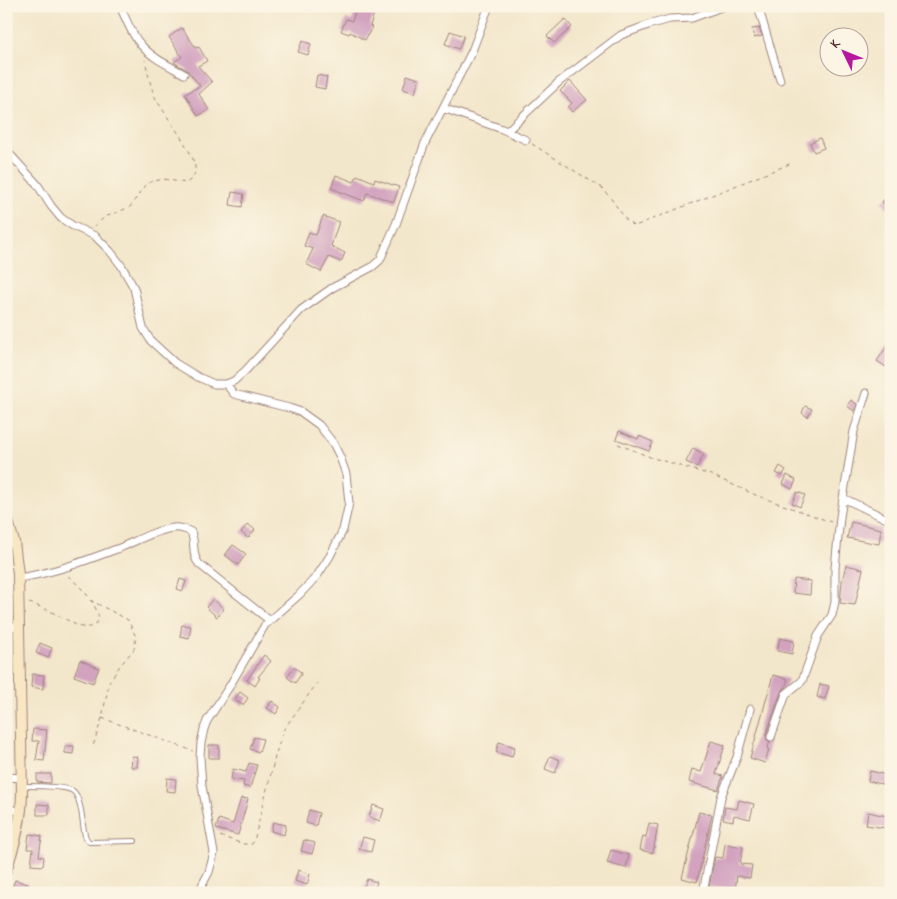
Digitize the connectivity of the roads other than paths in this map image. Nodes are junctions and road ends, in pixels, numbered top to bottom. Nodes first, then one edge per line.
1 (120, 6) edge
2 (489, 6) edge
3 (724, 6) edge
4 (758, 6) edge
5 (184, 74) dead end
6 (780, 80) dead end
7 (443, 108) junction
8 (508, 131) junction
9 (526, 140) road end
10 (6, 150) edge
11 (226, 384) junction
12 (866, 393) dead end
13 (843, 498) junction
14 (6, 515) edge
15 (891, 521) edge
16 (18, 578) junction
17 (270, 620) junction
18 (18, 626) junction
19 (6, 627) edge
20 (750, 709) dead end
21 (772, 737) dead end
22 (6, 777) edge
23 (22, 782) junction
24 (6, 809) edge
25 (22, 811) junction
26 (135, 841) dead end
27 (6, 870) edge
28 (198, 893) edge
29 (703, 893) edge

1 - 5 street
2 - 7 street
3 - 8 street
4 - 6 street
7 - 8 street
7 - 11 street
8 - 9 street
10 - 11 street
11 - 17 street
12 - 13 street
13 - 15 street
13 - 21 street
14 - 16 street
16 - 17 street
16 - 18 street
17 - 28 street
18 - 19 street
18 - 23 street
20 - 29 street
22 - 23 street
23 - 25 street
23 - 26 lane
24 - 25 street
25 - 27 street

